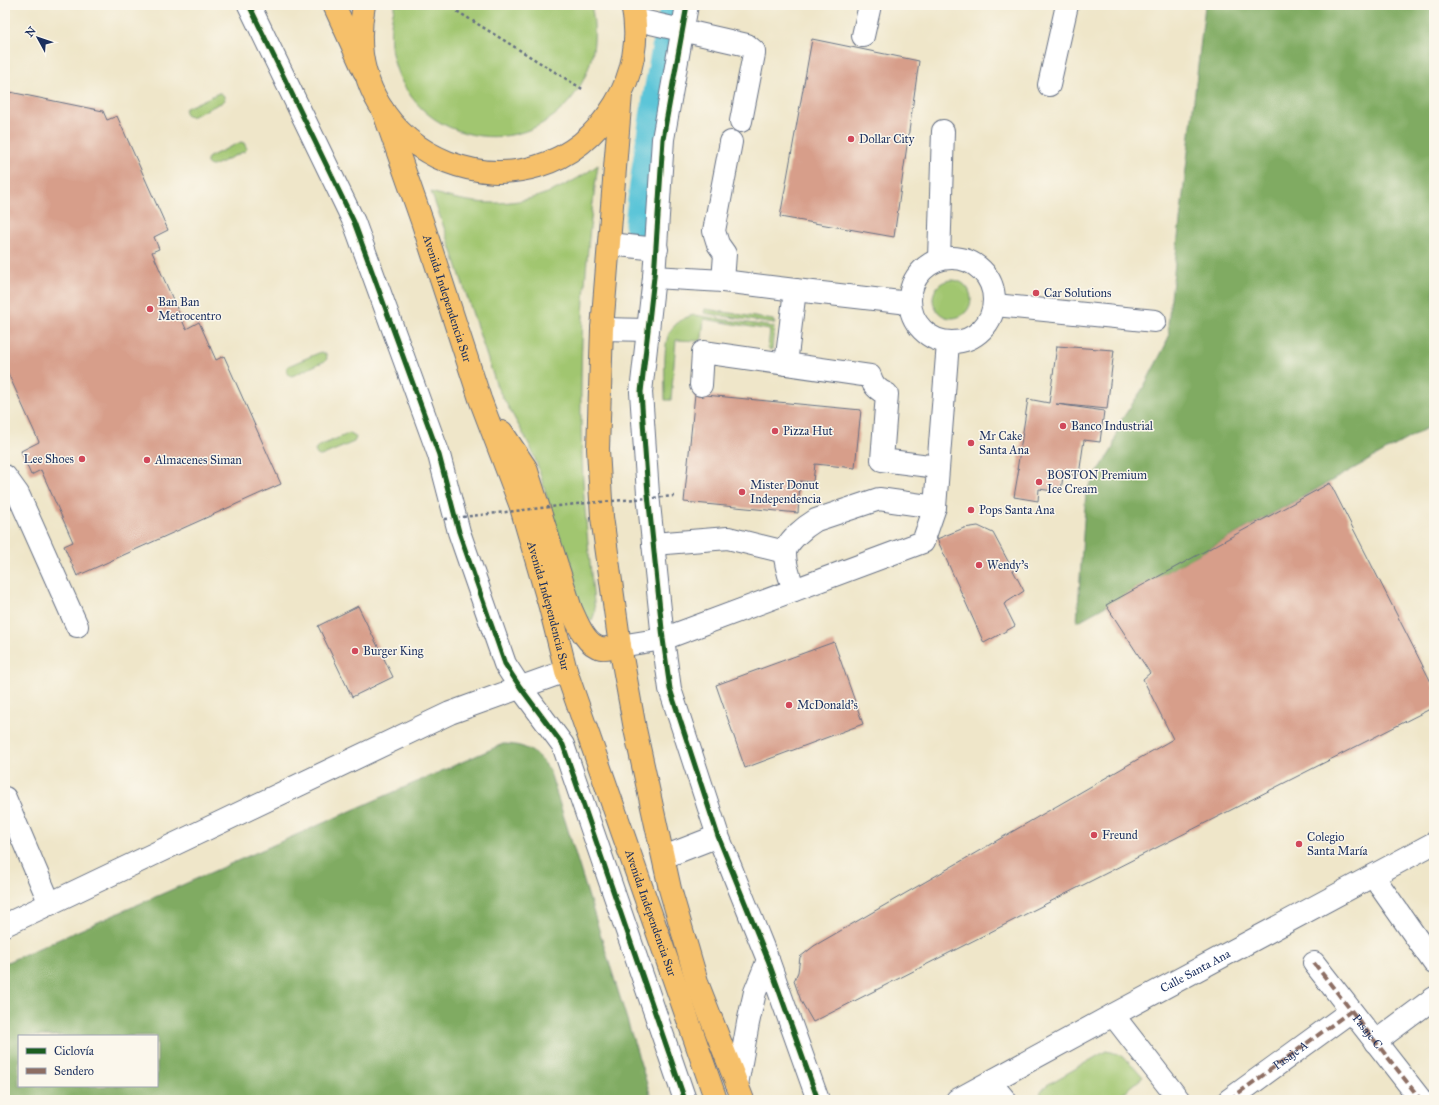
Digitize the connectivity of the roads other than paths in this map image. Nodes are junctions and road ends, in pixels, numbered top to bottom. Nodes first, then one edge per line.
1 (249, 5) edge
2 (334, 5) edge
3 (364, 5) edge
4 (687, 5) edge
5 (870, 5) edge
6 (1067, 5) edge
7 (640, 10) edge
8 (682, 31) junction
9 (863, 36) dead end
10 (1049, 84) dead end
11 (372, 90) junction
12 (621, 94) junction
13 (383, 110) junction
14 (741, 121) dead end
15 (943, 131) dead end
16 (731, 142) dead end
17 (609, 244) junction
18 (657, 249) junction
19 (939, 259) junction
20 (654, 277) junction
21 (723, 281) junction
22 (795, 290) junction
23 (909, 303) junction
24 (995, 305) junction
25 (1155, 321) dead end
26 (602, 330) junction
27 (648, 330) junction
28 (948, 343) junction
29 (786, 364) junction
30 (701, 385) dead end
31 (480, 399) junction
32 (937, 467) junction
33 (5, 476) edge
34 (935, 507) junction
35 (653, 544) junction
36 (785, 552) junction
37 (794, 590) junction
38 (77, 626) dead end
39 (663, 639) junction
40 (620, 646) junction
41 (566, 671) junction
42 (520, 687) junction
43 (5, 798) edge
44 (718, 836) junction
45 (1434, 843) edge
46 (664, 857) junction
47 (1373, 876) junction
48 (50, 904) junction
49 (5, 925) edge
50 (768, 960) junction
51 (1314, 963) dead end
52 (1434, 963) edge
53 (1434, 998) edge
54 (1351, 1011) junction
55 (1113, 1015) junction
56 (1376, 1042) junction
57 (989, 1091) edge
58 (740, 1093) edge
59 (684, 1100) edge
60 (716, 1100) edge
61 (818, 1100) edge
62 (957, 1100) edge
63 (1005, 1100) edge
64 (1179, 1100) edge
65 (1229, 1100) edge
66 (1421, 1100) edge

1 - 42 street
2 - 11 main road
3 - 11 main road
4 - 8 street
5 - 9 street
6 - 10 street
7 - 8 street
7 - 12 main road
8 - 14 street
8 - 18 street
11 - 13 main road
12 - 13 main road
12 - 17 main road, Avenida Independencia Sur
13 - 31 main road, Avenida Independencia Sur
15 - 19 street
16 - 21 street
17 - 18 street
17 - 26 main road, Avenida Independencia Sur
18 - 20 street
19 - 23 street
19 - 24 street
20 - 21 street
20 - 27 street
21 - 22 street
22 - 23 street
22 - 29 street
23 - 28 street
24 - 25 street
24 - 28 street
26 - 27 street
26 - 40 main road, Avenida Independencia Sur
27 - 35 street
28 - 32 street
29 - 30 street
29 - 32 street
31 - 40 main road
31 - 41 main road, Avenida Independencia Sur
32 - 34 street
33 - 38 street
34 - 36 street
34 - 37 street
35 - 36 street
35 - 39 street
36 - 37 street
37 - 39 street
39 - 40 street
39 - 44 street
40 - 46 main road, Avenida Independencia Sur
41 - 42 street
41 - 60 main road, Avenida Independencia Sur
42 - 48 street
42 - 59 street
43 - 48 street
44 - 46 street
44 - 50 street
45 - 47 street, Calle Santa Ana
46 - 58 main road, Avenida Independencia Sur
47 - 52 street
47 - 55 street, Calle Santa Ana
48 - 49 street
50 - 58 street
50 - 61 street
51 - 54 street, Pasaje C
53 - 56 street
54 - 56 street, Pasaje C
54 - 65 street, Pasaje A
55 - 57 street, Calle Santa Ana
55 - 64 street
56 - 66 street, Pasaje C
57 - 62 street, Calle Santa Ana
57 - 63 street

